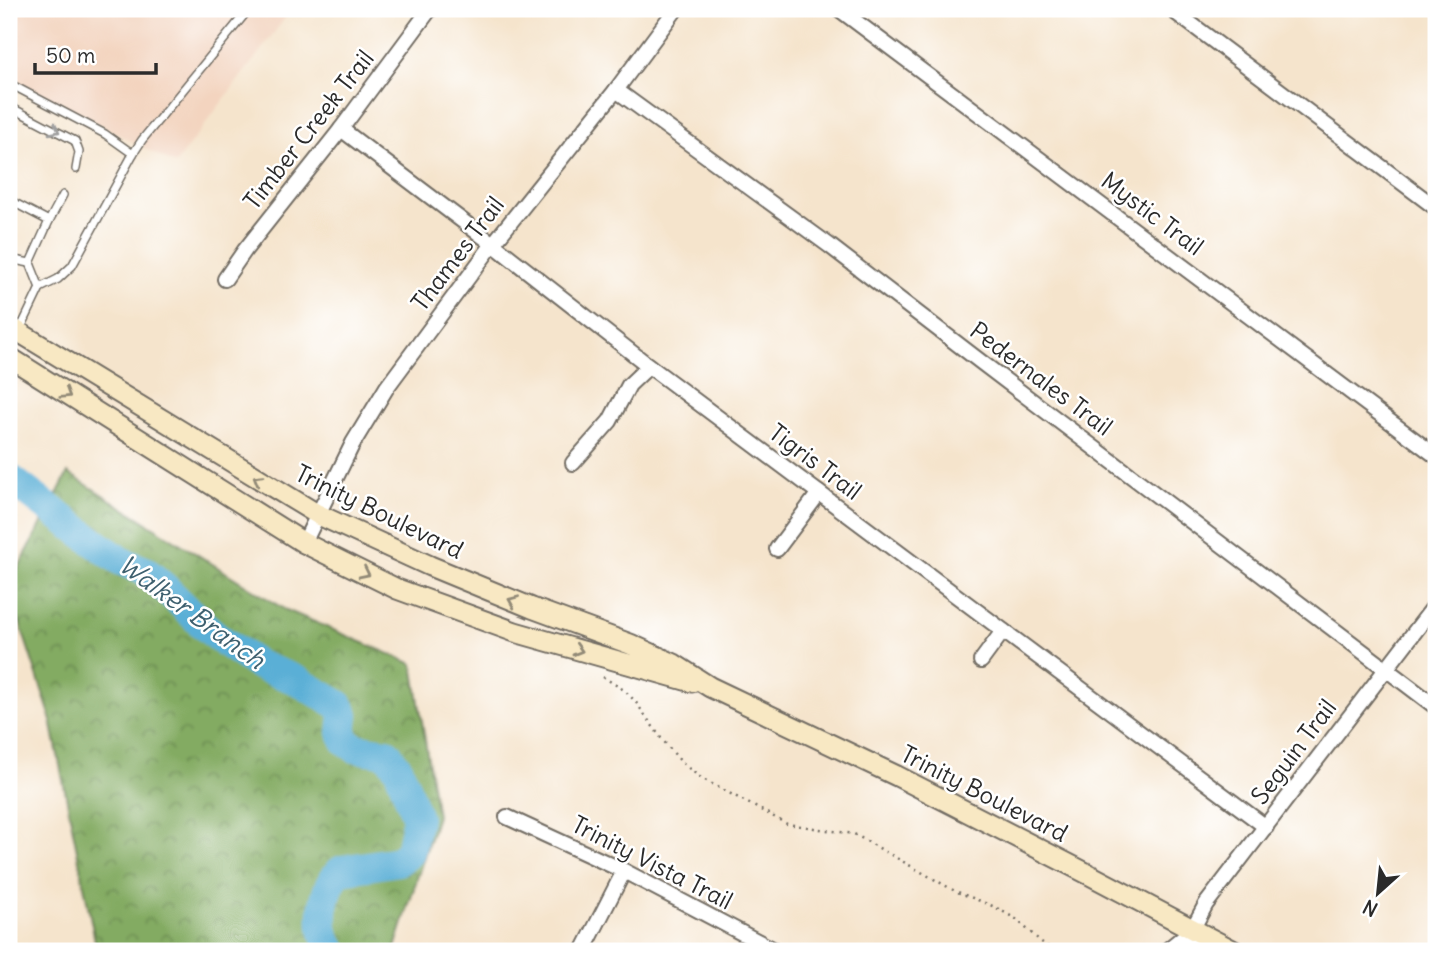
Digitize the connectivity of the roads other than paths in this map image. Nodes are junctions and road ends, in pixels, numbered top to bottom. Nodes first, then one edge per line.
1 (249, 9) edge
2 (430, 9) edge
3 (676, 9) edge
4 (839, 9) edge
5 (1171, 9) edge
6 (10, 83) edge
7 (616, 90) junction
8 (9, 109) edge
9 (341, 129) junction
10 (133, 154) junction
11 (76, 169) dead end
12 (63, 195) dead end
13 (9, 200) edge
14 (1436, 208) edge
15 (49, 221) junction
16 (493, 244) junction
17 (9, 259) edge
18 (30, 263) junction
19 (225, 279) dead end
20 (40, 288) junction
21 (14, 329) edge
22 (9, 357) edge
23 (649, 366) junction
24 (1436, 456) edge
25 (573, 463) dead end
26 (819, 493) junction
27 (317, 514) junction
28 (304, 543) junction
29 (777, 549) dead end
30 (1436, 604) edge
31 (1003, 631) junction
32 (981, 661) dead end
33 (1386, 670) junction
34 (710, 687) junction
35 (1436, 707) edge
36 (506, 817) dead end
37 (1266, 827) junction
38 (624, 871) junction
39 (1192, 930) junction
40 (583, 951) edge
41 (776, 951) edge
42 (1166, 951) edge
43 (1192, 951) edge
44 (1234, 951) edge

1 - 10 lane
2 - 9 street, Timber Creek Trail
3 - 7 street, Thames Trail
4 - 24 street, Mystic Trail
5 - 14 street
6 - 10 lane
7 - 16 street, Thames Trail
7 - 33 street, Pedernales Trail
8 -> 11 lane
9 - 16 street, Tigris Trail
9 - 19 street, Timber Creek Trail
10 - 20 lane
12 - 15 lane
13 - 15 lane
15 - 18 lane
16 - 23 street, Tigris Trail
16 - 27 street, Thames Trail
17 - 18 lane
18 - 20 lane
20 - 21 lane
27 -> 21 main road, Trinity Boulevard
22 -> 28 main road, Trinity Boulevard
23 - 25 street
23 - 26 street, Tigris Trail
26 - 29 street
26 - 31 street, Tigris Trail
27 - 28 street, Thames Trail
34 -> 27 main road, Trinity Boulevard
28 -> 34 main road, Trinity Boulevard
30 - 33 street, Seguin Trail
31 - 32 street
31 - 37 street, Tigris Trail
33 - 35 street, Pedernales Trail
33 - 37 street, Seguin Trail
34 - 39 main road, Trinity Boulevard
36 - 38 street, Trinity Vista Trail
37 - 39 street, Seguin Trail
38 - 40 street
38 - 41 street, Trinity Vista Trail
39 - 42 street
39 - 43 street
39 - 44 main road, Trinity Boulevard

